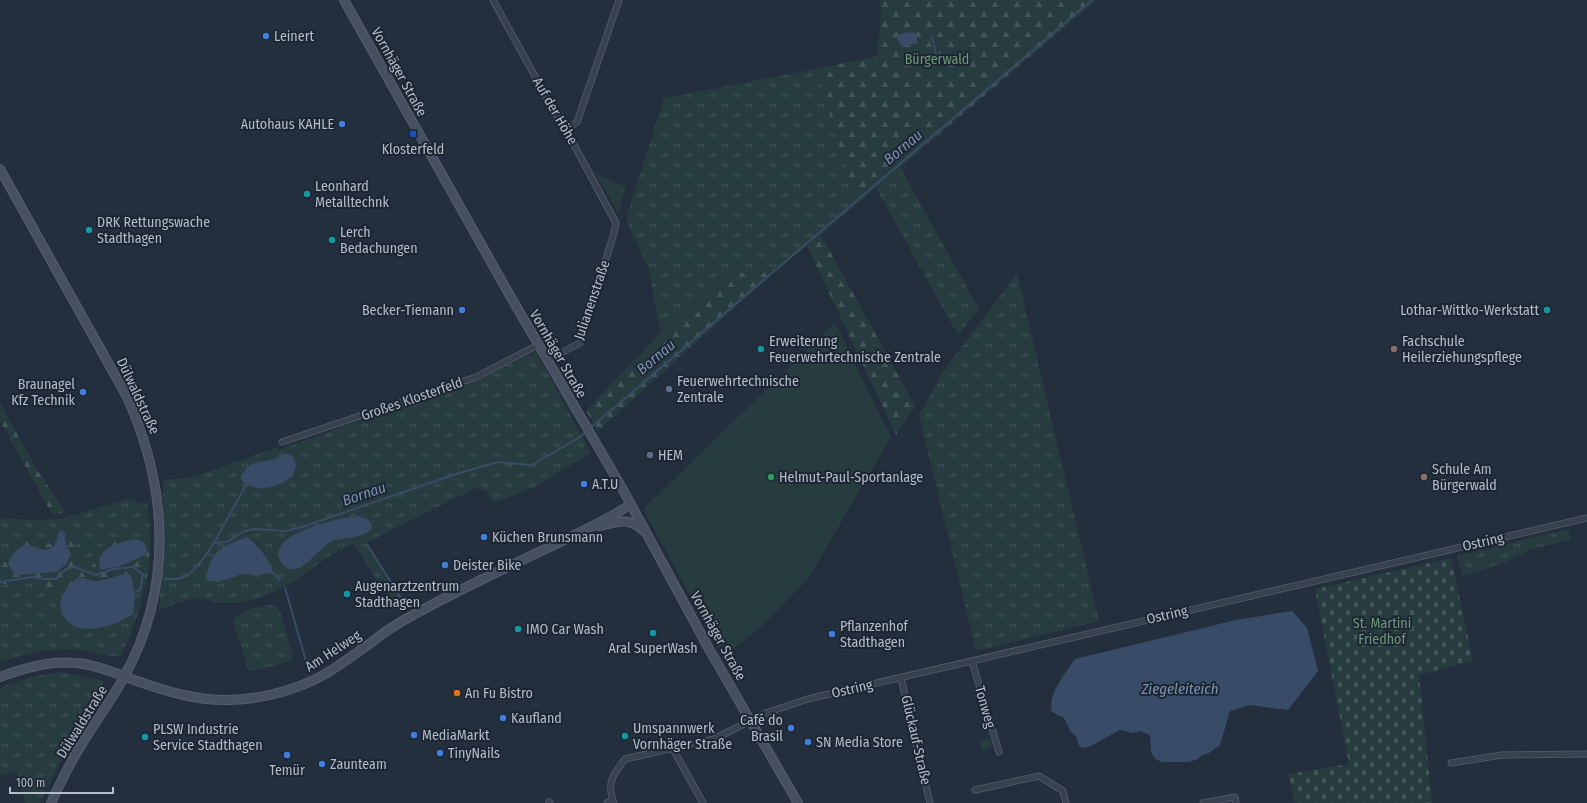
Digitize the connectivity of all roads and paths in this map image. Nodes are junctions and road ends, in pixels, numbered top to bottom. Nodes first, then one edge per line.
1 (344, 0) edge
2 (493, 0) edge
3 (619, 0) edge
4 (566, 130) junction
5 (0, 169) edge
6 (616, 223) joint
7 (538, 345) junction
8 (547, 360) junction
9 (282, 442) dead end
10 (631, 504) junction
11 (1587, 518) edge
12 (586, 529) junction
13 (648, 536) junction
14 (972, 661) junction
15 (125, 676) junction
16 (0, 677) edge
17 (901, 678) junction
18 (750, 720) junction
19 (673, 749) junction
20 (1000, 752) dead end
21 (1587, 754) edge
22 (1451, 763) dead end
23 (975, 790) dead end
24 (613, 802) edge
25 (51, 803) edge
26 (607, 803) edge
27 (703, 803) edge
28 (798, 803) edge
29 (930, 803) edge
30 (1066, 803) edge
31 (1203, 803) edge
32 (1236, 803) edge

1 - 7 main road, Vornhäger Straße
2 - 4 street, Auf der Höhe
3 - 4 street
4 - 6 street, Auf der Höhe
5 - 15 main road, Dülwaldstraße
6 - 8 street, Julianenstraße
7 - 8 main road, Vornhäger Straße
7 - 9 street, Großes Klosterfeld
8 - 10 main road, Vornhäger Straße
10 - 12 main road, Am Helweg
10 - 13 main road, Vornhäger Straße
11 - 14 street, Ostring
12 - 13 main road
12 - 15 main road, Am Helweg
13 - 18 main road, Vornhäger Straße
14 - 17 street, Ostring
14 - 20 street, Tonweg
15 - 16 main road, Am Helweg
15 - 25 main road, Dülwaldstraße
17 - 18 street, Ostring
17 - 29 street, Glückauf-Straße
18 - 19 street
18 - 28 main road, Vornhäger Straße
19 - 24 street
19 - 27 street
21 - 22 street
23 - 30 street
24 - 26 street
31 - 32 street

